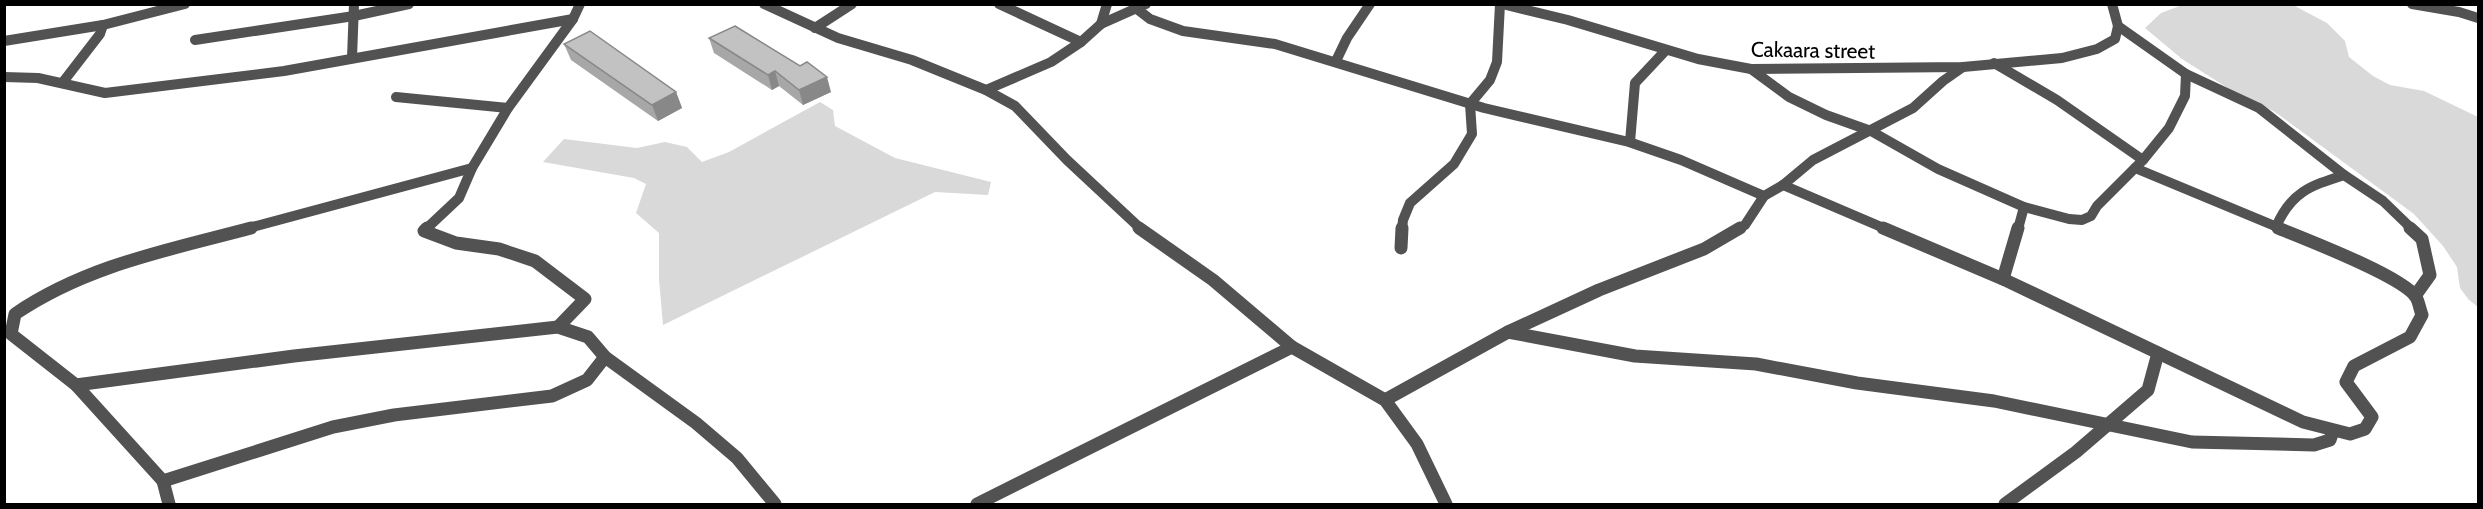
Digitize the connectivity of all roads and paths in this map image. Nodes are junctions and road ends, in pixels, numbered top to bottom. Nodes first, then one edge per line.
1 (185, 4) edge
2 (409, 4) edge
3 (580, 4) edge
4 (764, 4) edge
5 (852, 4) edge
6 (999, 4) edge
7 (1107, 4) edge
8 (1370, 4) edge
9 (1501, 4) edge
10 (2412, 4) edge
11 (2115, 5) edge
12 (1142, 7) edge
13 (2458, 8) edge
14 (354, 10) edge
15 (2478, 18) edge
16 (573, 19) junction
17 (1101, 24) junction
18 (103, 25) junction
19 (2118, 26) junction
20 (815, 28) junction
21 (195, 40) dead end
22 (4, 41) edge
23 (1081, 42) junction
24 (1666, 50) junction
25 (352, 58) junction
26 (1336, 61) junction
27 (1994, 63) junction
28 (1962, 67) junction
29 (1751, 69) junction
30 (2187, 74) junction
31 (4, 77) edge
32 (63, 82) junction
33 (986, 90) junction
34 (396, 97) dead end
35 (1470, 104) junction
36 (508, 108) junction
37 (1871, 131) junction
38 (1630, 142) junction
39 (2139, 164) junction
40 (472, 168) junction
41 (2344, 175) junction
42 (1783, 185) junction
43 (1764, 196) junction
44 (2024, 207) junction
45 (2276, 227) junction
46 (1401, 248) dead end
47 (2003, 279) junction
48 (2415, 297) junction
49 (558, 327) junction
50 (1508, 332) junction
51 (1292, 347) junction
52 (2158, 353) junction
53 (605, 357) junction
54 (76, 385) junction
55 (1384, 400) junction
56 (2107, 426) junction
57 (2332, 431) junction
58 (162, 480) junction
59 (169, 504) edge
60 (775, 504) edge
61 (977, 504) edge
62 (1446, 504) edge
63 (2005, 504) edge

1 - 18 street
2 - 14 street
3 - 16 street
4 - 20 street
5 - 20 street
6 - 23 street
7 - 17 street
8 - 26 street
9 - 24 street, Cakaara street
9 - 35 street
10 - 13 street
11 - 19 street
12 - 17 street
12 - 26 street
13 - 15 street
14 - 21 street
14 - 25 street
16 - 25 street
16 - 36 street
17 - 23 street
18 - 22 street
18 - 32 street
19 - 27 street, Cakaara street
19 - 30 street
20 - 33 street
23 - 33 street
24 - 29 street, Cakaara street
24 - 38 street
25 - 32 street
26 - 35 street
27 - 28 street, Cakaara street
27 - 39 street
28 - 29 street, Cakaara street
28 - 37 street
29 - 37 street
30 - 39 street
30 - 41 street
31 - 32 street
33 - 51 street
34 - 36 street
35 - 38 street
35 - 46 street
36 - 40 street
37 - 42 street
37 - 44 street
38 - 43 street
39 - 44 street
39 - 45 street
40 - 49 street
40 - 54 street
41 - 45 street
41 - 48 street
42 - 43 street
42 - 47 street
43 - 50 street
44 - 47 street
45 - 48 street
47 - 52 street
48 - 57 street
49 - 53 street
49 - 54 street
50 - 55 street
50 - 56 street
51 - 55 street
51 - 61 street
52 - 56 street
52 - 57 street
53 - 58 street
53 - 60 street
54 - 58 street
55 - 62 street
56 - 57 street
56 - 63 street
58 - 59 street

